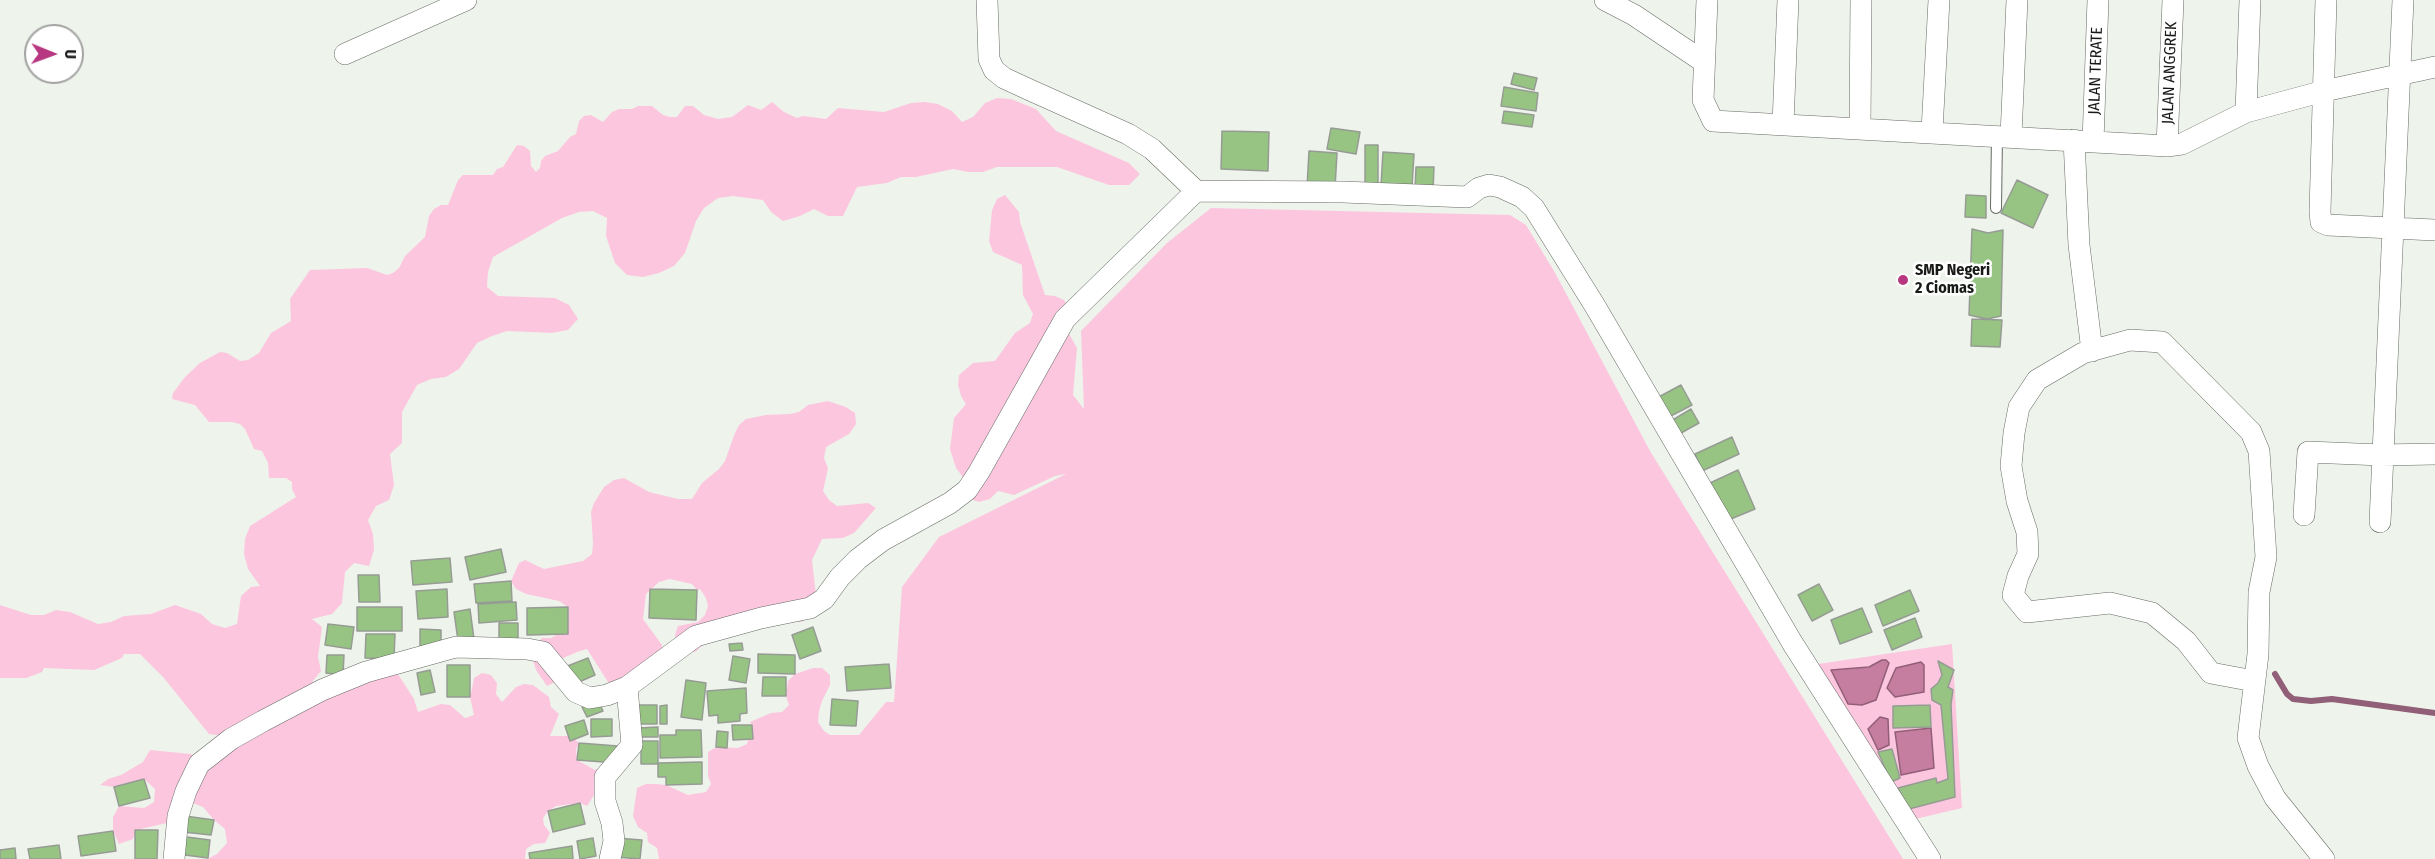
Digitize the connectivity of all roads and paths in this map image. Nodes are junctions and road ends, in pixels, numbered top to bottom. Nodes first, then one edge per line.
1 (466, 0) edge
2 (987, 0) edge
3 (1605, 0) edge
4 (1707, 0) edge
5 (1788, 0) edge
6 (1861, 0) edge
7 (1939, 0) edge
8 (2017, 0) edge
9 (2098, 0) edge
10 (2173, 0) edge
11 (2250, 0) edge
12 (2326, 0) edge
13 (2403, 0) edge
14 (1634, 7) edge
15 (345, 54) dead end
16 (1704, 62) junction
17 (2435, 67) edge
18 (2400, 74) junction
19 (2324, 91) junction
20 (2246, 112) junction
21 (1783, 124) junction
22 (1860, 128) junction
23 (1932, 131) junction
24 (2004, 135) junction
25 (2083, 141) junction
26 (2167, 146) junction
27 (1196, 190) junction
28 (1996, 208) dead end
29 (2393, 228) junction
30 (2435, 230) edge
31 (2092, 351) junction
32 (2435, 454) edge
33 (2382, 455) junction
34 (2304, 515) dead end
35 (2380, 522) dead end
36 (2254, 681) junction
37 (627, 687) junction
38 (174, 859) edge
39 (610, 859) edge
40 (1930, 859) edge
41 (2324, 859) edge

1 - 15 street
2 - 27 street
3 - 14 street
4 - 16 street
5 - 21 street
6 - 22 street
7 - 23 street
8 - 24 street
9 - 25 street, JALAN TERATE
10 - 26 street, JALAN ANGGREK
11 - 20 street
12 - 19 street
13 - 18 street
14 - 16 street
16 - 21 street
17 - 18 street
18 - 19 street
18 - 29 street
19 - 20 street
19 - 29 street
20 - 26 street
21 - 22 street
22 - 23 street
23 - 24 street
24 - 25 street
24 - 28 lane
25 - 26 street
25 - 31 street, JALAN TERATE
27 - 37 street
27 - 40 street
29 - 30 street
29 - 33 street
31 - 36 street
31 - 36 street
32 - 33 street
33 - 34 street
33 - 35 street
36 - 41 street
37 - 38 street
37 - 39 street

